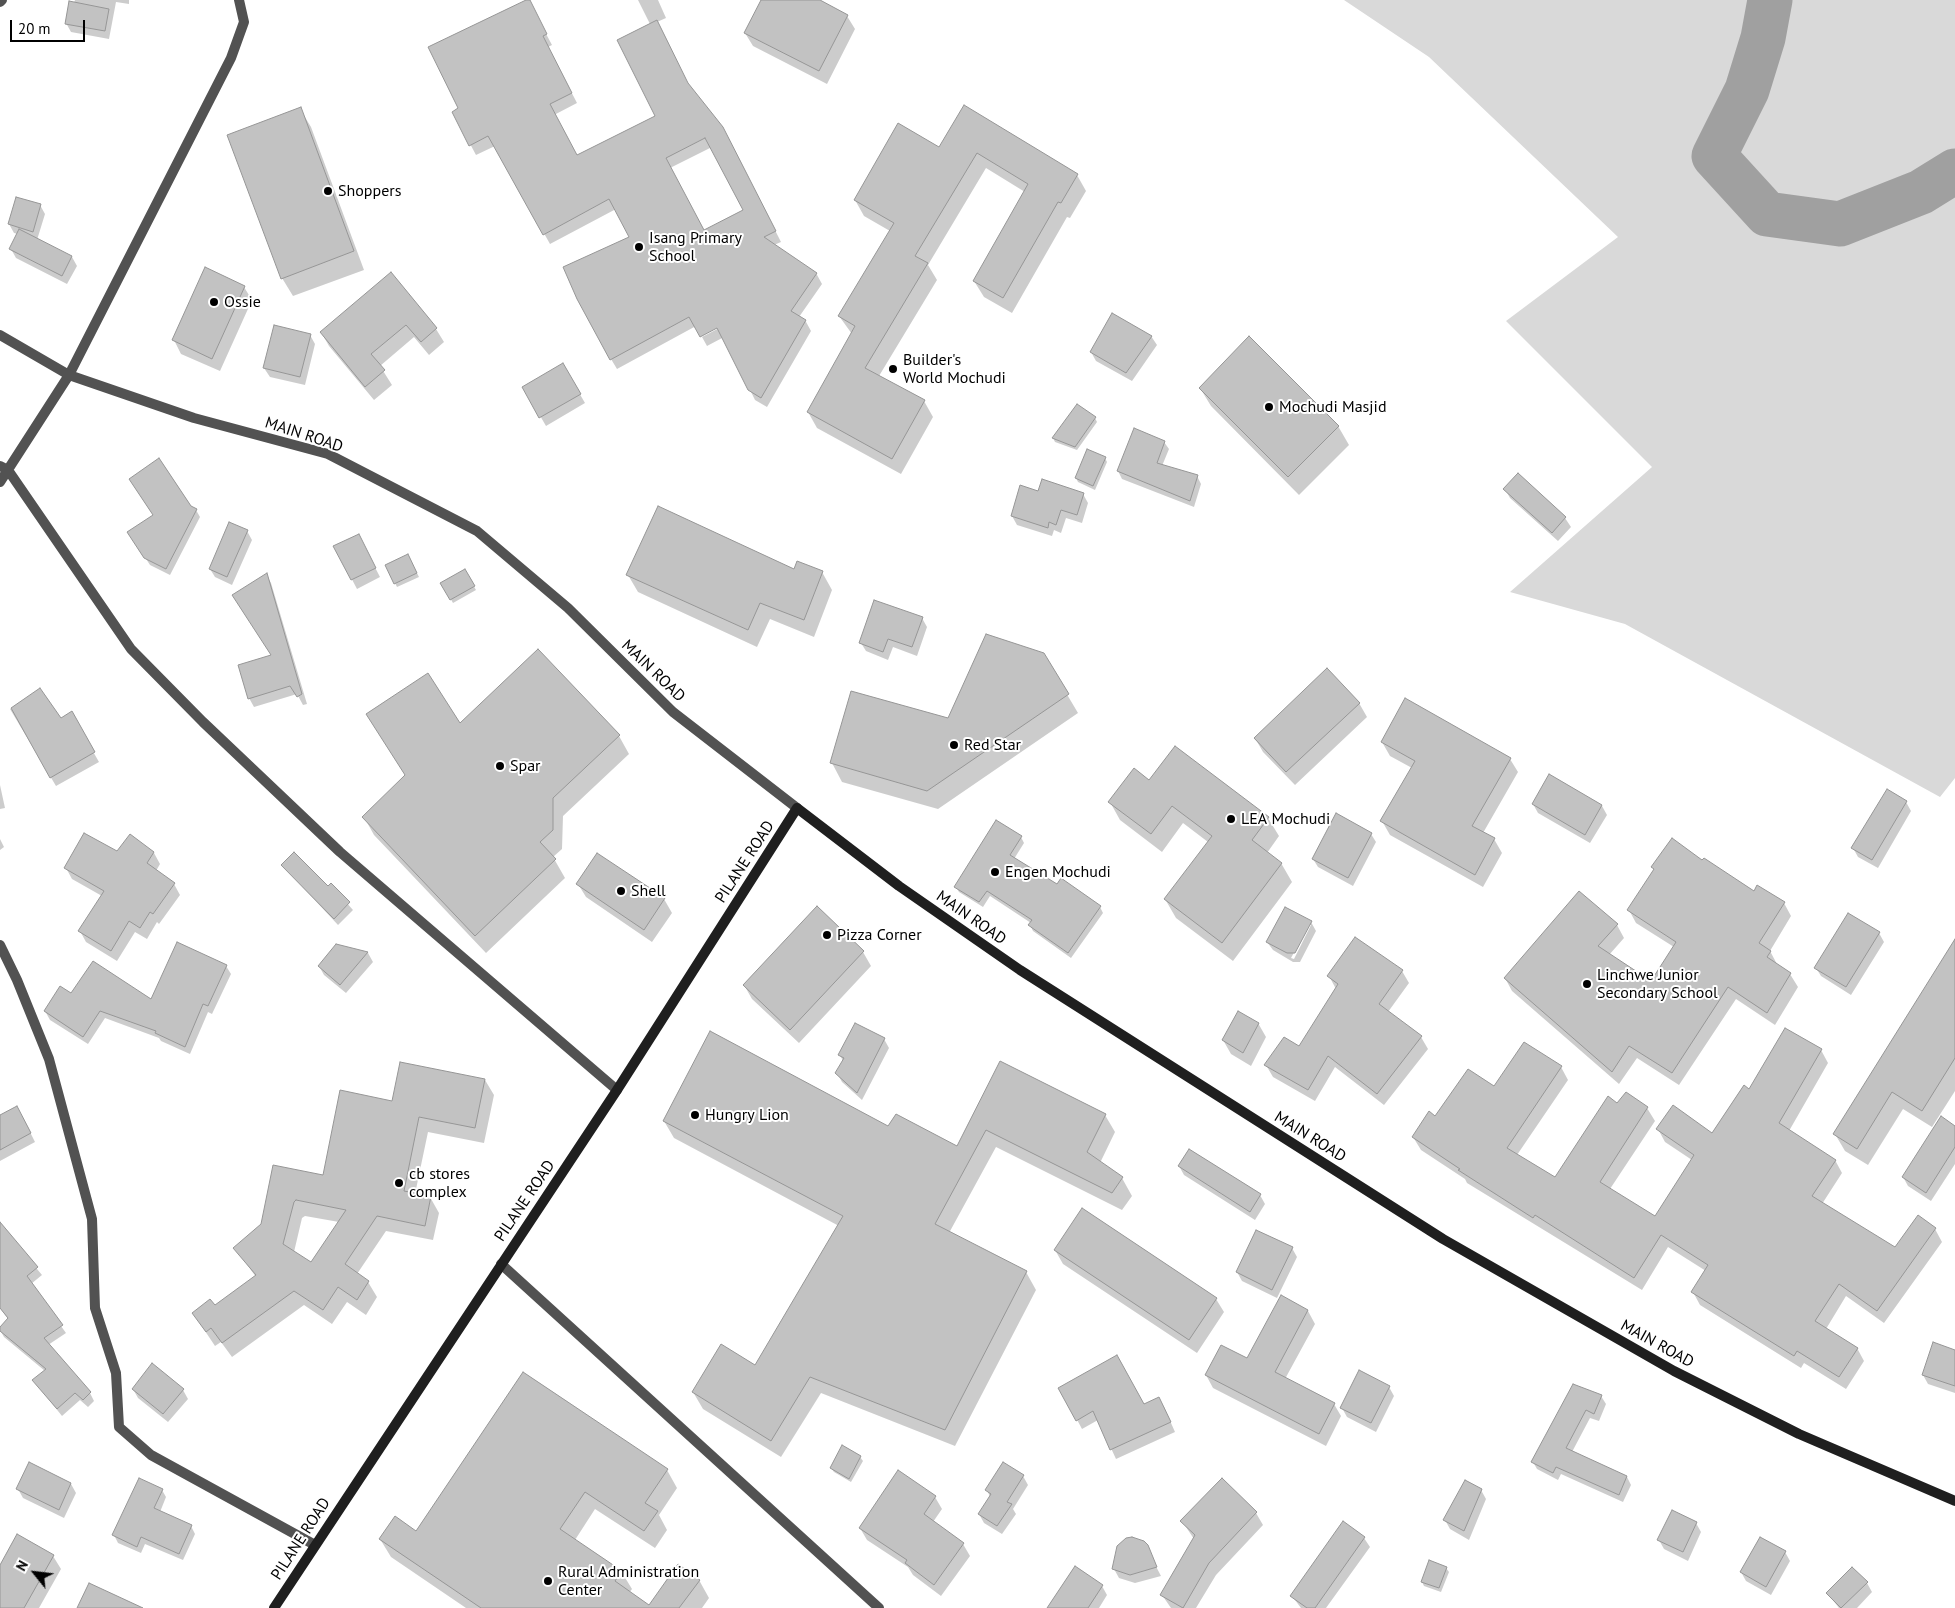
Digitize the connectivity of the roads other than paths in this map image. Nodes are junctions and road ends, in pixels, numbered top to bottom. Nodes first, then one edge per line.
1 (239, 0) edge
2 (0, 335) edge
3 (69, 375) junction
4 (4, 468) edge
5 (0, 482) edge
6 (797, 808) junction
7 (0, 945) edge
8 (617, 1090) junction
9 (501, 1264) junction
10 (1955, 1500) edge
11 (315, 1545) junction
12 (274, 1608) edge
13 (879, 1608) edge

1 - 3 street
2 - 3 street, MAIN ROAD
3 - 4 street
3 - 6 street, MAIN ROAD
4 - 5 street
4 - 8 street
6 - 8 main road, PILANE ROAD
6 - 10 main road, MAIN ROAD
7 - 11 street
8 - 9 main road, PILANE ROAD
9 - 11 main road, PILANE ROAD
9 - 13 street
11 - 12 main road, PILANE ROAD

